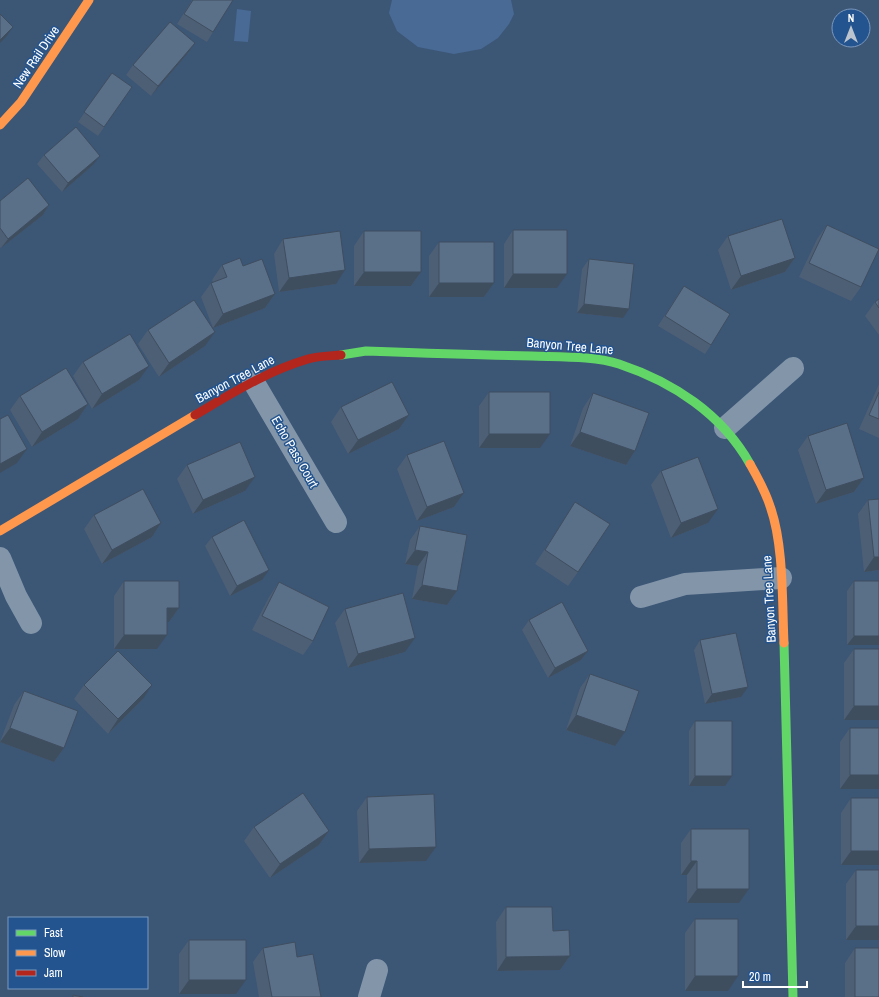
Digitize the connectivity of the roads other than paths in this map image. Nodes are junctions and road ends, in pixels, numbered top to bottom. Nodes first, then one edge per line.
1 (89, 0) edge
2 (0, 126) edge
3 (794, 368) dead end
4 (253, 381) junction
5 (725, 428) junction
6 (336, 522) dead end
7 (0, 531) edge
8 (0, 558) edge
9 (781, 578) junction
10 (641, 597) dead end
11 (31, 624) dead end
12 (377, 970) dead end
13 (369, 997) edge
14 (793, 997) edge

1 - 2 street, New Rail Drive
3 - 5 street
4 - 5 street, Banyon Tree Lane
4 - 6 street, Echo Pass Court
4 - 7 street, Banyon Tree Lane
5 - 9 street, Banyon Tree Lane
8 - 11 street
9 - 10 street
9 - 14 street, Banyon Tree Lane
12 - 13 street

